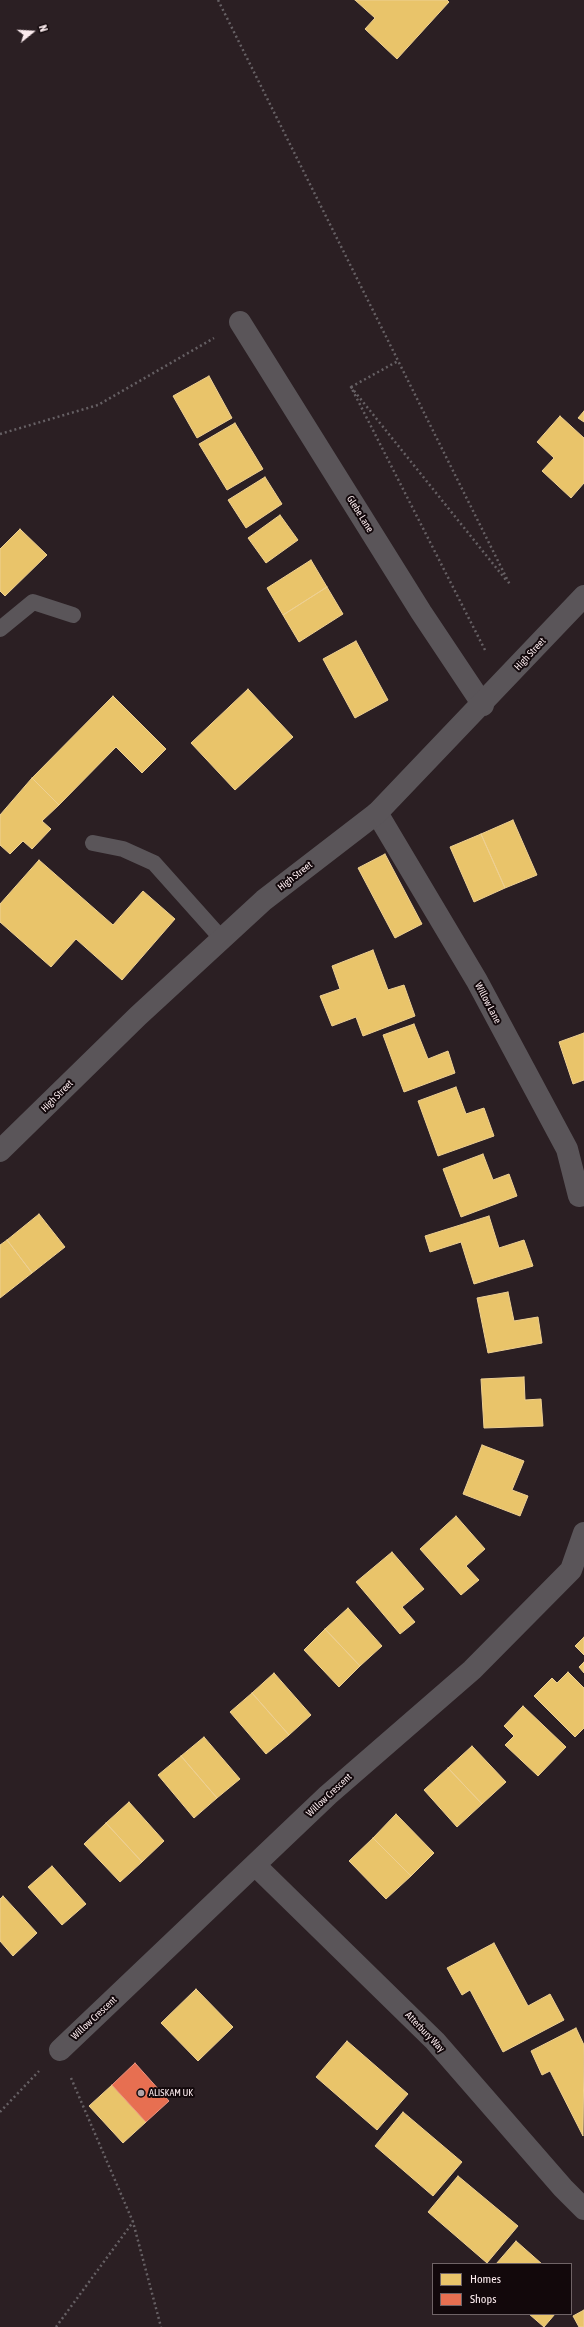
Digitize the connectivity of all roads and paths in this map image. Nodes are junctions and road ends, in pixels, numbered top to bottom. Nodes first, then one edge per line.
1 (218, 0) edge
2 (240, 322) joint
3 (398, 361) junction
4 (351, 387) junction
5 (0, 434) edge
6 (584, 596) edge
7 (72, 615) dead end
8 (0, 629) edge
9 (508, 677) junction
10 (483, 705) junction
11 (377, 813) junction
12 (93, 843) dead end
13 (222, 939) junction
14 (0, 1151) edge
15 (582, 1201) edge
16 (584, 1533) edge
17 (255, 1865) junction
18 (60, 2050) junction
19 (0, 2112) edge
20 (584, 2209) edge
21 (133, 2222) junction
22 (56, 2327) edge
23 (161, 2327) edge

1 - 3 path
2 - 5 path
2 - 10 street, Glebe Lane
3 - 4 path
3 - 4 path
4 - 9 path
6 - 9 street, High Street
7 - 8 lane
9 - 10 street, High Street
10 - 11 street, High Street
11 - 13 street, High Street
11 - 15 street, Willow Lane
12 - 13 lane
13 - 14 street, High Street
16 - 17 street, Willow Crescent
17 - 18 street, Willow Crescent
17 - 20 street, Atterbury Way
18 - 19 path
18 - 21 path
21 - 22 path
21 - 23 path

